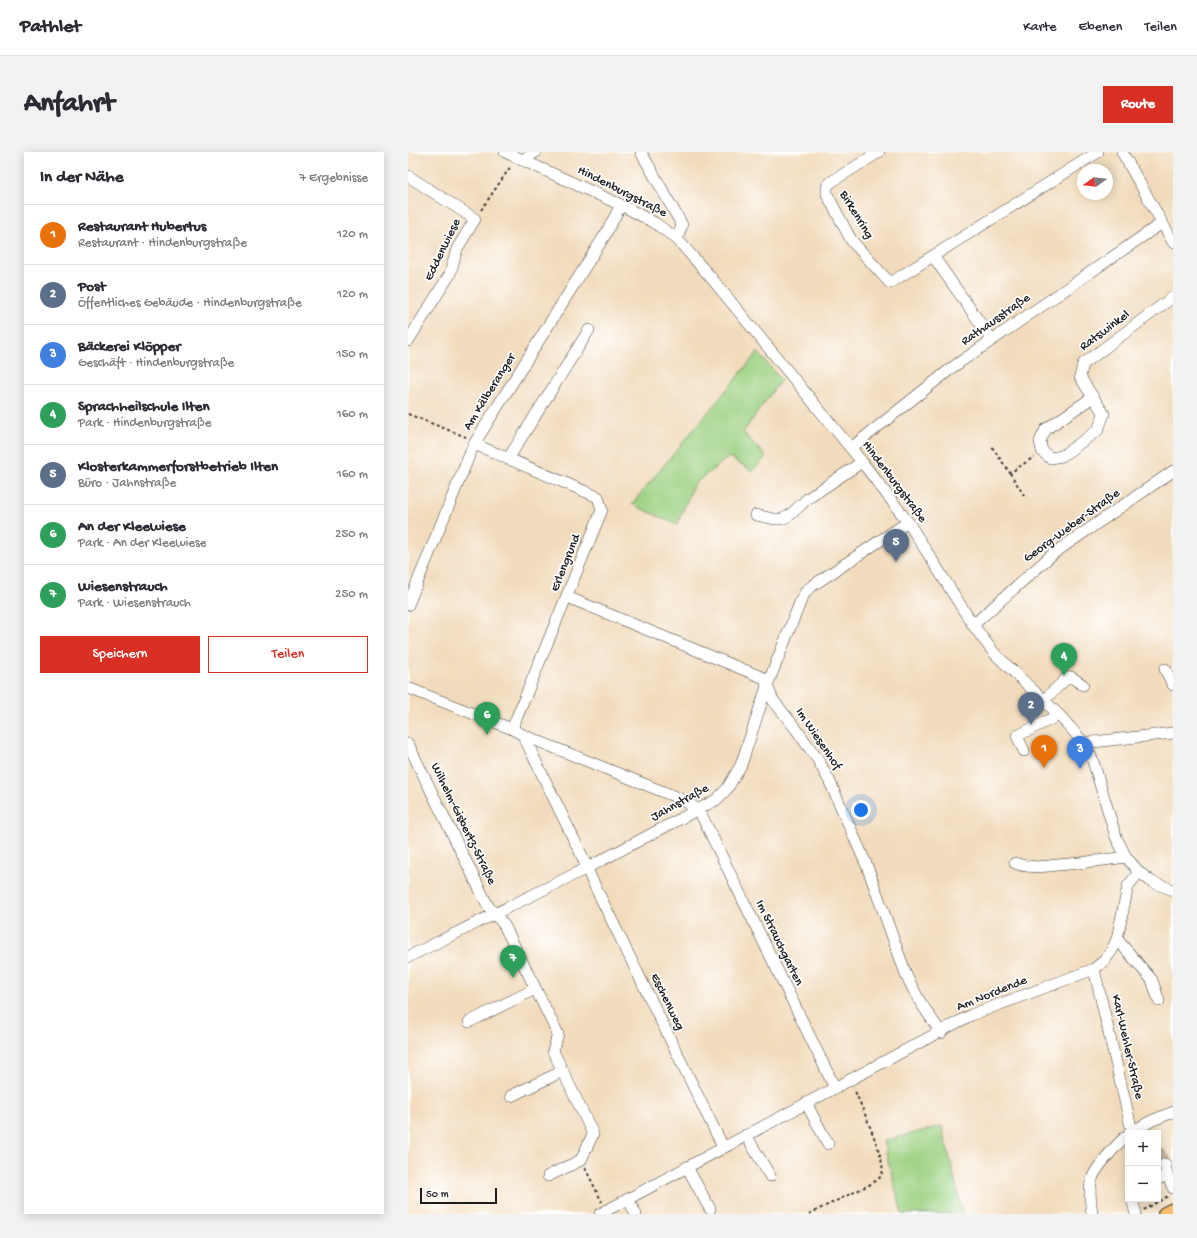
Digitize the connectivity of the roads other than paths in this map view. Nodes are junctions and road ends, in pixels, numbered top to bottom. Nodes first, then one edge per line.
1 (505, 152) edge
2 (536, 152) edge
3 (642, 152) edge
4 (879, 152) edge
5 (1098, 152) edge
6 (1122, 152) edge
7 (519, 159) junction
8 (408, 176) edge
9 (621, 205) junction
10 (1162, 223) junction
11 (1172, 236) edge
12 (677, 238) junction
13 (933, 256) junction
14 (1173, 297) edge
15 (589, 330) dead end
16 (992, 340) junction
17 (408, 341) edge
18 (1093, 397) junction
19 (475, 443) junction
20 (851, 448) junction
21 (508, 459) junction
22 (862, 462) junction
23 (1173, 470) edge
24 (756, 515) dead end
25 (908, 522) junction
26 (567, 597) junction
27 (408, 606) edge
28 (973, 625) junction
29 (1165, 669) dead end
30 (1083, 685) dead end
31 (767, 686) junction
32 (1173, 686) edge
33 (408, 688) edge
34 (1044, 700) junction
35 (1059, 715) junction
36 (512, 729) junction
37 (1173, 733) edge
38 (523, 735) junction
39 (1084, 743) junction
40 (408, 744) edge
41 (1024, 751) dead end
42 (699, 810) junction
43 (1126, 857) junction
44 (1015, 863) dead end
45 (587, 868) junction
46 (1139, 872) junction
47 (1173, 890) edge
48 (495, 915) junction
49 (1117, 939) junction
50 (408, 958) edge
51 (1094, 969) junction
52 (535, 988) junction
53 (1159, 1001) dead end
54 (469, 1022) dead end
55 (941, 1033) junction
56 (563, 1071) junction
57 (835, 1088) junction
58 (511, 1096) dead end
59 (806, 1103) junction
60 (1173, 1112) edge
61 (1147, 1129) edge
62 (1129, 1130) edge
63 (746, 1135) junction
64 (1125, 1138) edge
65 (828, 1144) dead end
66 (723, 1147) junction
67 (1165, 1164) tunnel mouth
68 (687, 1167) junction
69 (548, 1176) dead end
70 (770, 1176) dead end
71 (1162, 1177) edge
72 (1173, 1188) edge
73 (628, 1199) junction
74 (1134, 1202) edge
75 (710, 1209) dead end
76 (1173, 1210) edge
77 (603, 1212) edge
78 (1139, 1212) edge
79 (636, 1214) edge
80 (1092, 1214) edge
81 (1165, 1214) edge

1 - 7 street, Hindenburgstraße
2 - 7 street
3 - 12 street
4 - 13 street, Birkenring
5 - 13 street, Birkenring
6 - 10 street
7 - 9 street, Hindenburgstraße
8 - 17 street, Eddenwiese
9 - 12 street, Hindenburgstraße
9 - 19 street, Am Kälberanger
10 - 11 street
10 - 16 street, Rathausstraße
12 - 20 street, Hindenburgstraße
13 - 16 street
14 - 18 street, Ratswinkel
15 - 21 street
16 - 20 street, Rathausstraße
18 - 18 street, Ratswinkel
19 - 21 street, Erlengrund
19 - 27 street, Am Kälberanger
20 - 22 street, Hindenburgstraße
21 - 26 street, Erlengrund
22 - 24 street
22 - 25 street, Hindenburgstraße
23 - 28 street, Georg-Weber-Straße
25 - 28 street, Hindenburgstraße
25 - 31 street, Jahnstraße
26 - 31 street, Im Wiesenhof
26 - 36 street, Erlengrund
28 - 34 street, Hindenburgstraße
29 - 32 street
30 - 34 street
31 - 42 street, Jahnstraße
31 - 55 street, Im Wiesenhof
33 - 36 street
34 - 35 street, Hindenburgstraße
35 - 39 street, Hindenburgstraße
35 - 41 street
36 - 38 street
37 - 39 street
38 - 42 street
38 - 45 street, Eschenweg
39 - 43 street, Hindenburgstraße
40 - 48 street, Wilhelm-Gisbertz-Straße
42 - 45 street, Jahnstraße
42 - 57 street, Im Strauchgarten
43 - 44 street
43 - 46 street, Hindenburgstraße
45 - 48 street, Jahnstraße
45 - 66 street, Eschenweg
46 - 47 street, Hindenburgstraße
46 - 49 street, Am Nordende
48 - 50 street, Jahnstraße
48 - 52 street, Wilhelm-Gisbertz-Straße
49 - 51 street, Am Nordende
49 - 53 street
51 - 55 street, Am Nordende
51 - 62 street, Karl-Wehler-Straße
52 - 54 street
52 - 56 street, Wilhelm-Gisbertz-Straße
55 - 57 street, Am Nordende
56 - 58 street
56 - 69 street, Wilhelm-Gisbertz-Straße
57 - 59 street, Am Nordende
59 - 63 street, Am Nordende
59 - 65 street
60 - 61 street
63 - 66 street, Am Nordende
63 - 70 street
64 - 80 street
66 - 68 street, Am Nordende
67 - 71 street
68 - 73 street, Am Nordende
68 - 75 street
71 - 72 street
73 - 77 street, Am Nordende
73 - 79 street
74 - 78 street
76 - 81 main road

